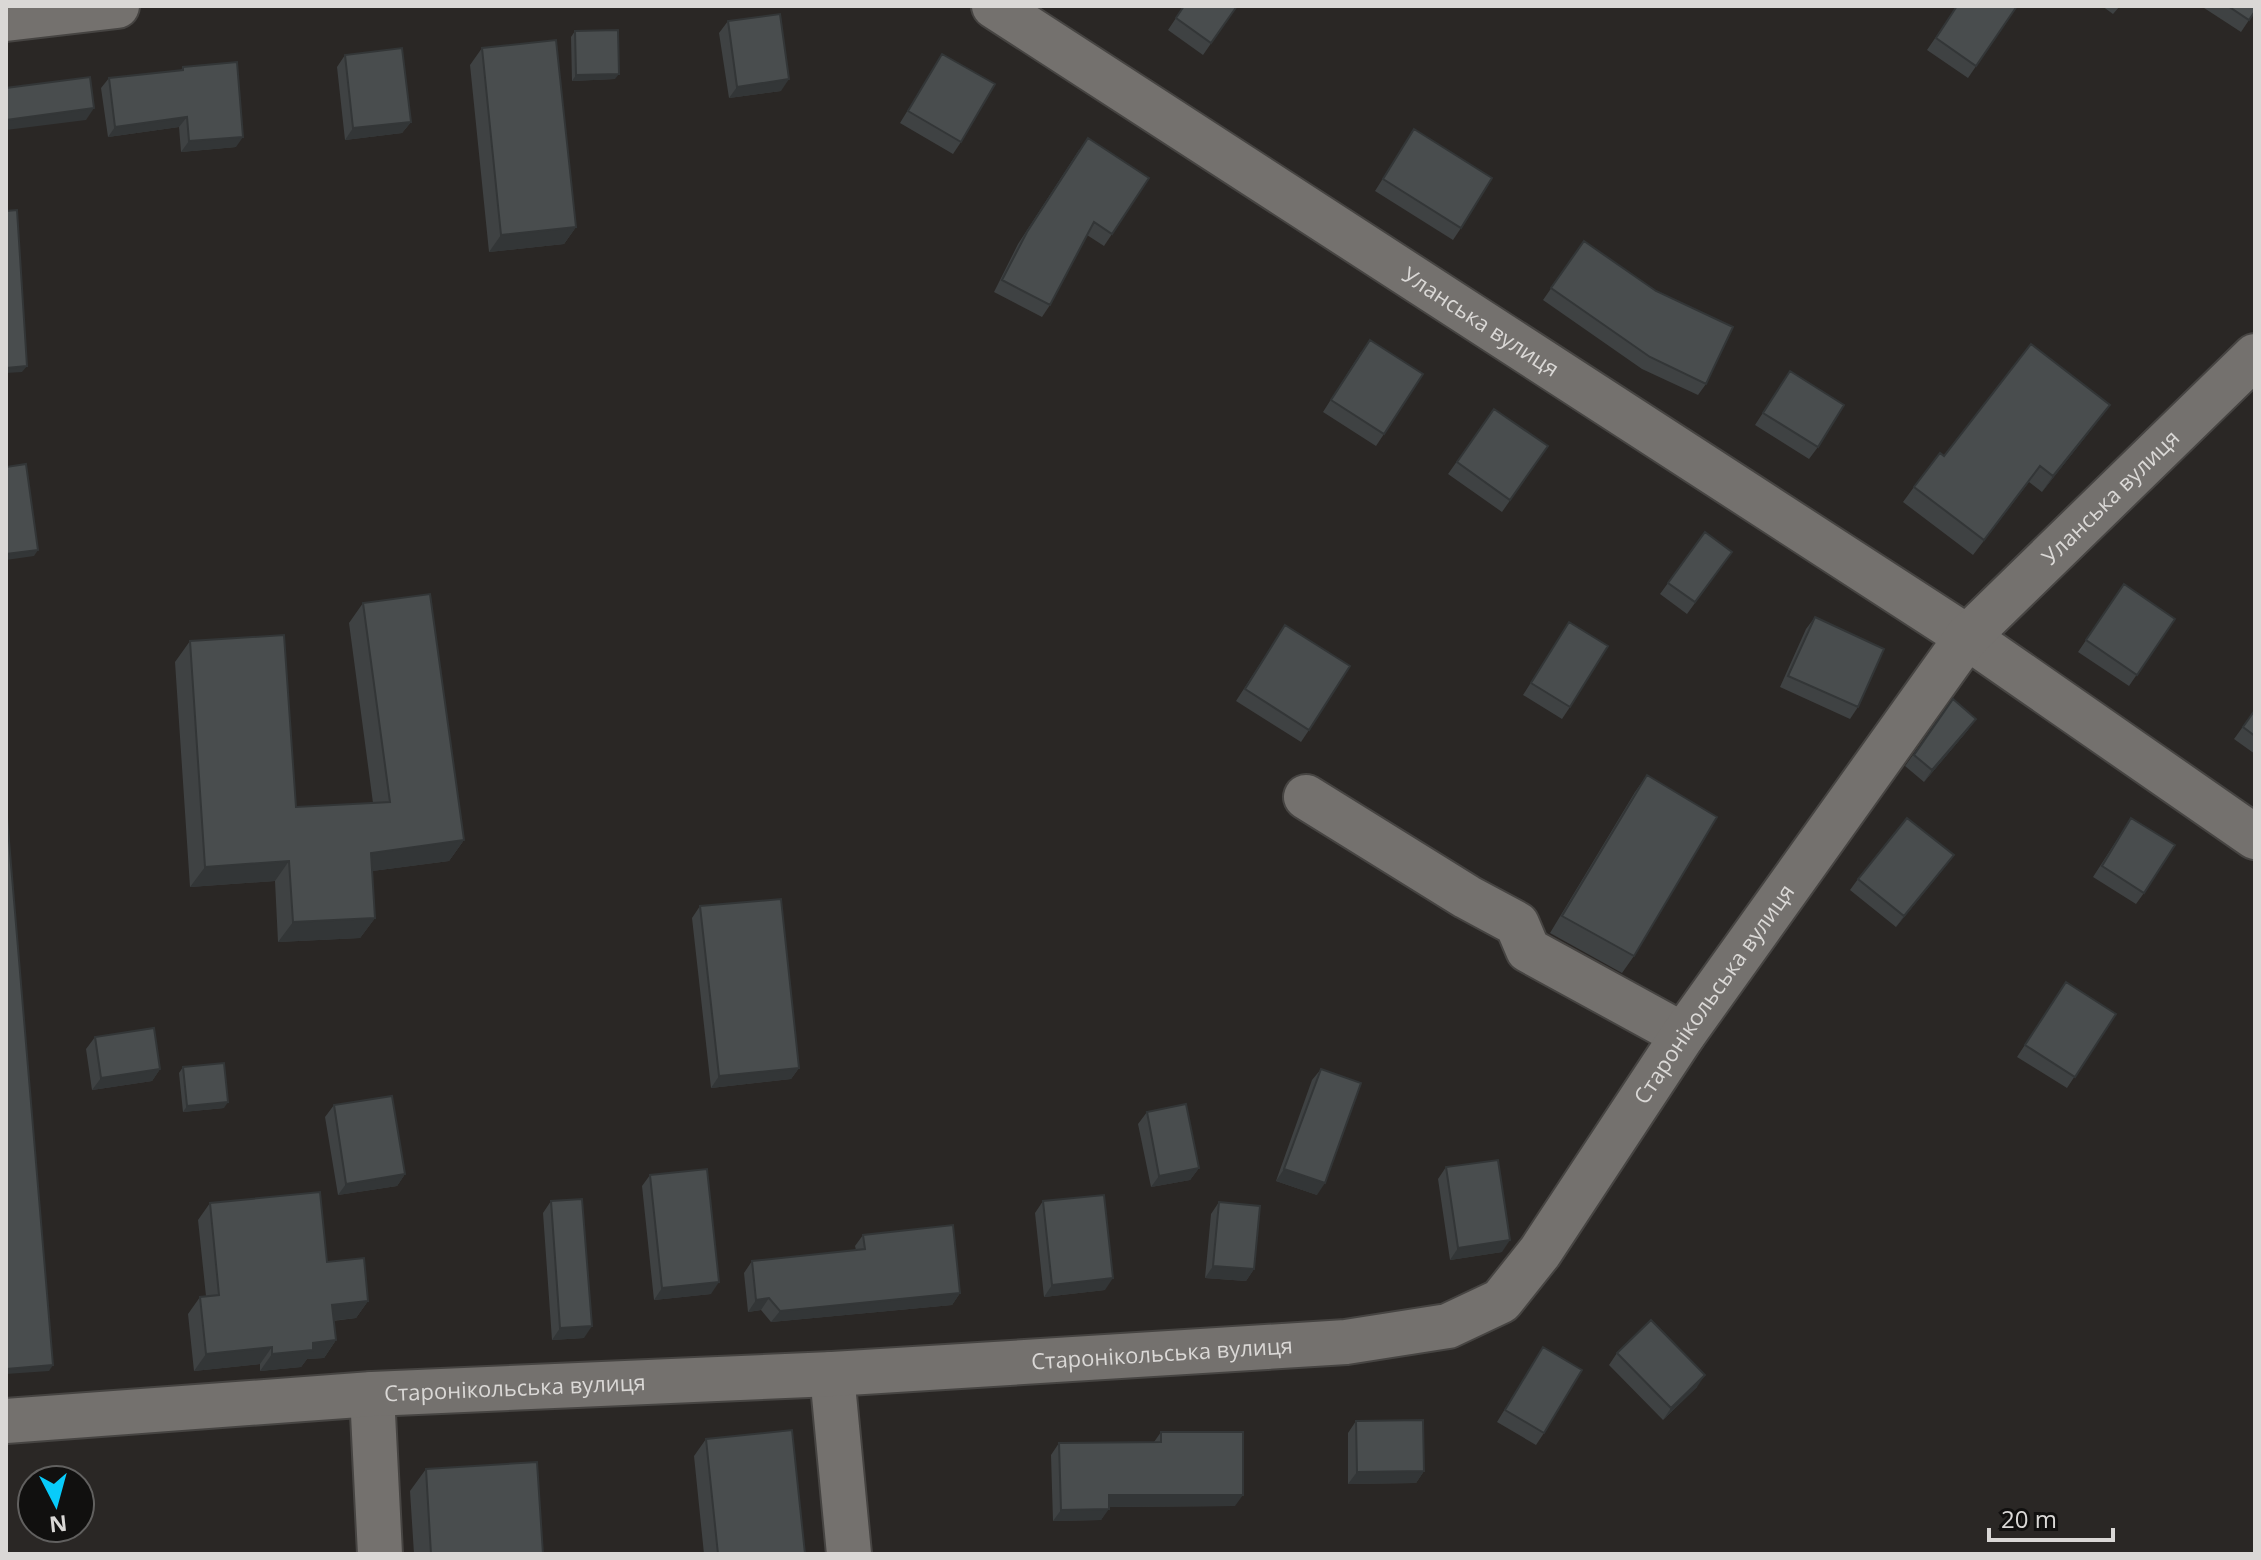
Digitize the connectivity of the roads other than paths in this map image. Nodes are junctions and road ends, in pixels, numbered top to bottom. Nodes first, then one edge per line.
1 (117, 6) edge
2 (994, 6) edge
3 (6, 19) edge
4 (2255, 356) edge
5 (1967, 637) junction
6 (1306, 797) dead end
7 (2255, 837) edge
8 (1683, 1035) junction
9 (832, 1374) junction
10 (372, 1394) junction
11 (6, 1421) edge
12 (380, 1554) edge
13 (849, 1554) edge

1 - 3 street
2 - 5 street, Уланська вулиця
4 - 5 street, Уланська вулиця
5 - 7 street, Уланська вулиця
5 - 8 street, Старонікольська вулиця
6 - 8 street
8 - 9 street, Старонікольська вулиця
9 - 10 street, Старонікольська вулиця
9 - 13 street
10 - 11 street, Старонікольська вулиця
10 - 12 street

